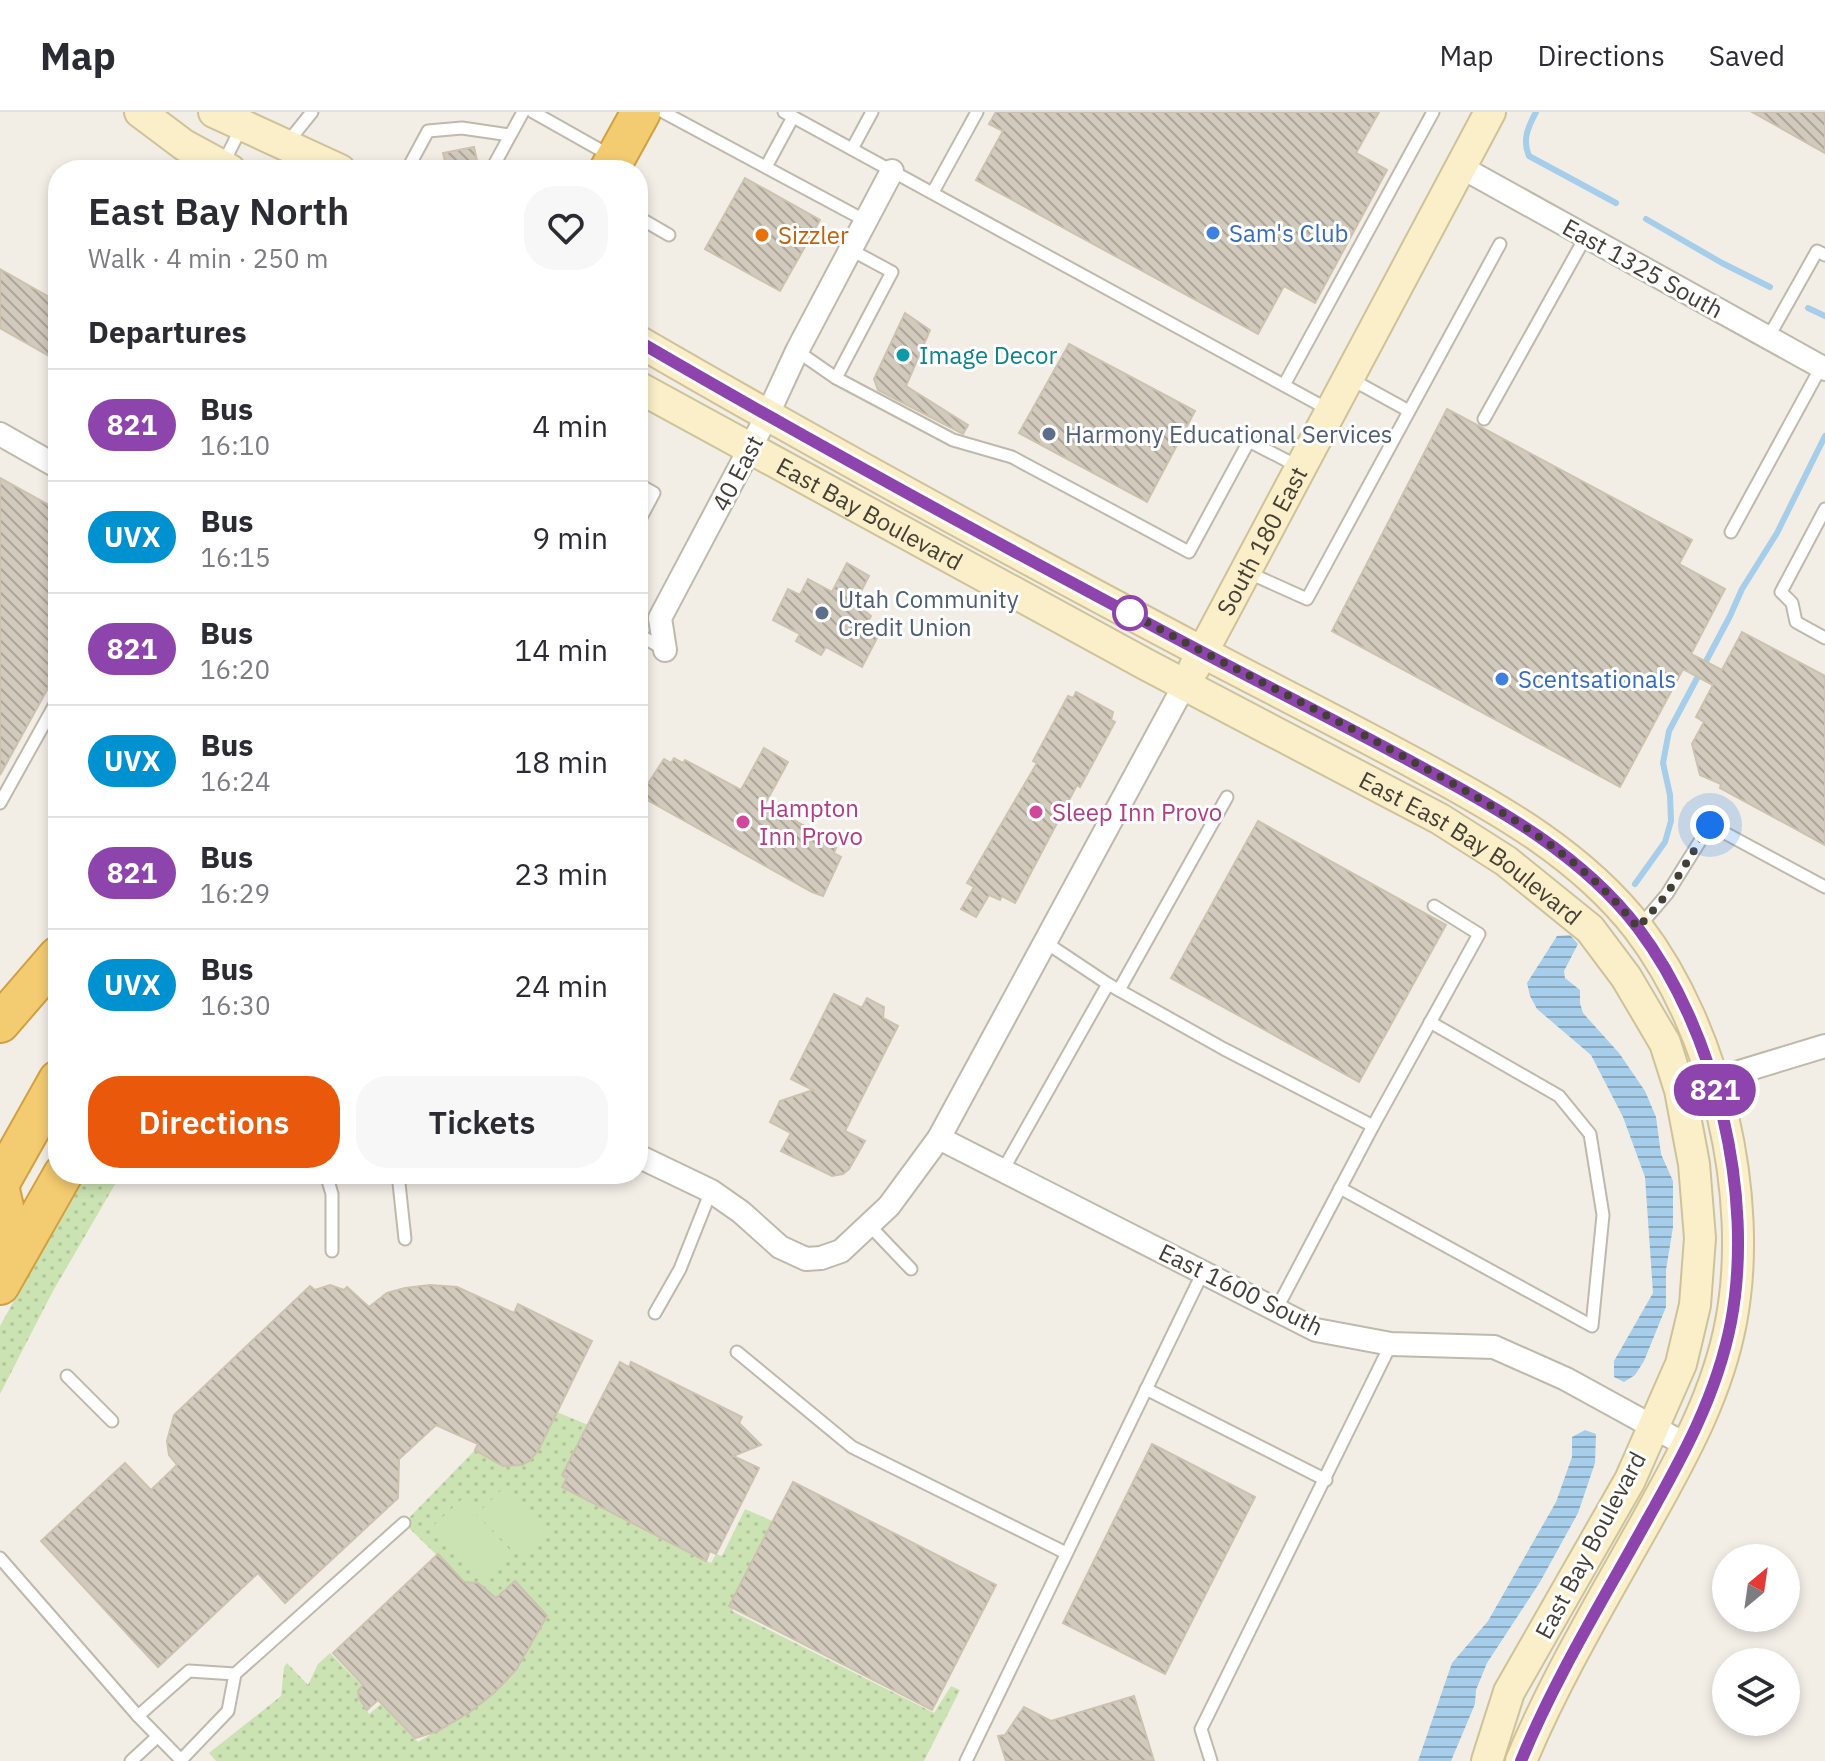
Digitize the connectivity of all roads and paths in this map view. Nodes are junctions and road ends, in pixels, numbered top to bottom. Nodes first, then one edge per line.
1 (214, 112) edge
2 (312, 112) edge
3 (523, 112) edge
4 (533, 112) edge
5 (872, 112) edge
6 (977, 112) edge
7 (1433, 112) edge
8 (1490, 112) edge
9 (139, 113) edge
10 (641, 114) edge
11 (788, 115) edge
12 (242, 126) junction
13 (510, 135) junction
14 (285, 146) junction
15 (852, 149) junction
16 (209, 160) edge
17 (228, 160) edge
18 (317, 160) edge
19 (412, 160) edge
20 (497, 160) edge
21 (606, 160) edge
22 (614, 160) edge
23 (766, 167) junction
24 (1461, 167) junction
25 (892, 171) junction
26 (933, 192) junction
27 (866, 221) junction
28 (648, 223) edge
29 (669, 235) dead end
30 (1586, 236) junction
31 (1500, 244) dead end
32 (851, 250) junction
33 (1825, 255) edge
34 (1767, 338) junction
35 (648, 347) edge
36 (797, 351) junction
37 (1823, 368) edge
38 (836, 378) junction
39 (1349, 378) junction
40 (1284, 385) junction
41 (648, 393) edge
42 (1332, 411) junction
43 (1409, 411) junction
44 (767, 416) junction
45 (1484, 419) dead end
46 (0, 434) edge
47 (750, 449) junction
48 (48, 461) edge
49 (1301, 468) junction
50 (1825, 509) edge
51 (1731, 532) dead end
52 (1246, 572) junction
53 (1825, 638) edge
54 (648, 640) edge
55 (665, 650) joint
56 (1203, 653) junction
57 (1185, 684) junction
58 (48, 717) edge
59 (1227, 797) dead end
60 (0, 803) edge
61 (1825, 887) edge
62 (1434, 906) dead end
63 (1638, 928) junction
64 (1045, 942) junction
65 (48, 968) edge
66 (1113, 987) junction
67 (1430, 1022) junction
68 (0, 1023) edge
69 (1825, 1046) edge
70 (1713, 1080) junction
71 (1680, 1090) junction
72 (48, 1098) edge
73 (1373, 1126) junction
74 (939, 1138) junction
75 (648, 1161) edge
76 (1003, 1170) junction
77 (0, 1183) edge
78 (57, 1184) edge
79 (329, 1184) edge
80 (399, 1184) edge
81 (1340, 1188) junction
82 (0, 1190) edge
83 (711, 1191) junction
84 (870, 1226) junction
85 (0, 1235) edge
86 (405, 1239) dead end
87 (332, 1251) dead end
88 (911, 1269) dead end
89 (1203, 1272) junction
90 (0, 1285) edge
91 (1276, 1310) junction
92 (655, 1313) dead end
93 (1391, 1344) junction
94 (737, 1352) dead end
95 (67, 1376) dead end
96 (1146, 1389) junction
97 (112, 1421) dead end
98 (1652, 1427) junction
99 (1688, 1446) junction
100 (1326, 1480) junction
101 (404, 1523) dead end
102 (1066, 1553) junction
103 (0, 1558) edge
104 (235, 1674) junction
105 (138, 1716) junction
106 (157, 1737) junction
107 (131, 1761) edge
108 (181, 1761) edge
109 (966, 1761) edge
110 (1211, 1761) edge
111 (1487, 1761) edge
112 (1521, 1761) edge

1 - 12 street
2 - 14 lane
3 - 13 lane
4 - 21 lane
5 - 15 lane
6 - 26 lane
7 - 40 lane
8 - 24 street, South 180 East
9 - 16 street
10 - 22 highway
10 - 23 lane
11 - 15 lane
11 - 23 lane
12 - 14 street
12 - 17 lane
13 - 19 lane
13 - 20 lane
14 - 18 street
15 - 25 lane
23 - 27 lane
24 - 30 street, East 1325 South
24 - 39 street, South 180 East
25 - 26 lane
25 - 27 street, 40 East
26 - 40 lane
27 - 32 street, 40 East
28 - 29 lane
30 - 34 street, East 1325 South
30 - 45 lane
31 - 43 lane
32 - 36 street, 40 East
32 - 38 lane
33 - 34 lane
34 - 37 street, East 1325 South
35 - 44 street, East Bay Boulevard
36 - 38 lane
36 - 44 street, 40 East
37 - 51 lane
38 - 49 lane
39 - 42 street, South 180 East
39 - 43 lane
40 - 42 lane
41 - 47 street, East Bay Boulevard
42 - 49 street, South 180 East
43 - 52 lane
44 - 47 street, 40 East
44 - 56 street, East Bay Boulevard
46 - 48 street
47 - 55 street, 40 East
47 - 57 street, East Bay Boulevard
49 - 52 street, South 180 East
50 - 53 lane
52 - 56 street, South 180 East
54 - 55 lane
56 - 57 street, South 180 East
56 - 63 street, East East Bay Boulevard
57 - 64 street, South 180 East
57 - 71 street, East East Bay Boulevard
58 - 60 lane
59 - 66 lane
61 - 63 lane
62 - 67 lane
63 - 70 street, East East Bay Boulevard
64 - 66 lane
64 - 74 street, South 180 East
65 - 68 highway
66 - 73 lane
66 - 76 lane
67 - 73 lane
67 - 81 lane
69 - 70 street
70 - 71 street
70 - 99 street, East Bay Boulevard
71 - 98 street, East Bay Boulevard
72 - 77 highway
73 - 81 lane
74 - 76 street, East 1600 South
74 - 84 street, South 180 East
75 - 83 street, South 180 East
76 - 89 street, East 1600 South
78 - 90 highway
79 - 87 lane
80 - 86 lane
81 - 91 lane
82 - 85 highway
83 - 84 street, South 180 East
83 - 92 lane
84 - 88 lane
89 - 91 street, East 1600 South
89 - 96 lane
91 - 93 street, East 1600 South
93 - 98 street, East 1600 South
93 - 100 lane
94 - 102 lane
95 - 97 lane
96 - 100 lane
96 - 102 lane
98 - 99 street, East 1600 South
98 - 111 street, East Bay Boulevard
99 - 112 street, East Bay Boulevard
100 - 110 lane
101 - 104 lane
102 - 109 lane
103 - 105 lane
104 - 105 lane
104 - 108 lane
105 - 106 lane
106 - 107 lane
106 - 108 lane

